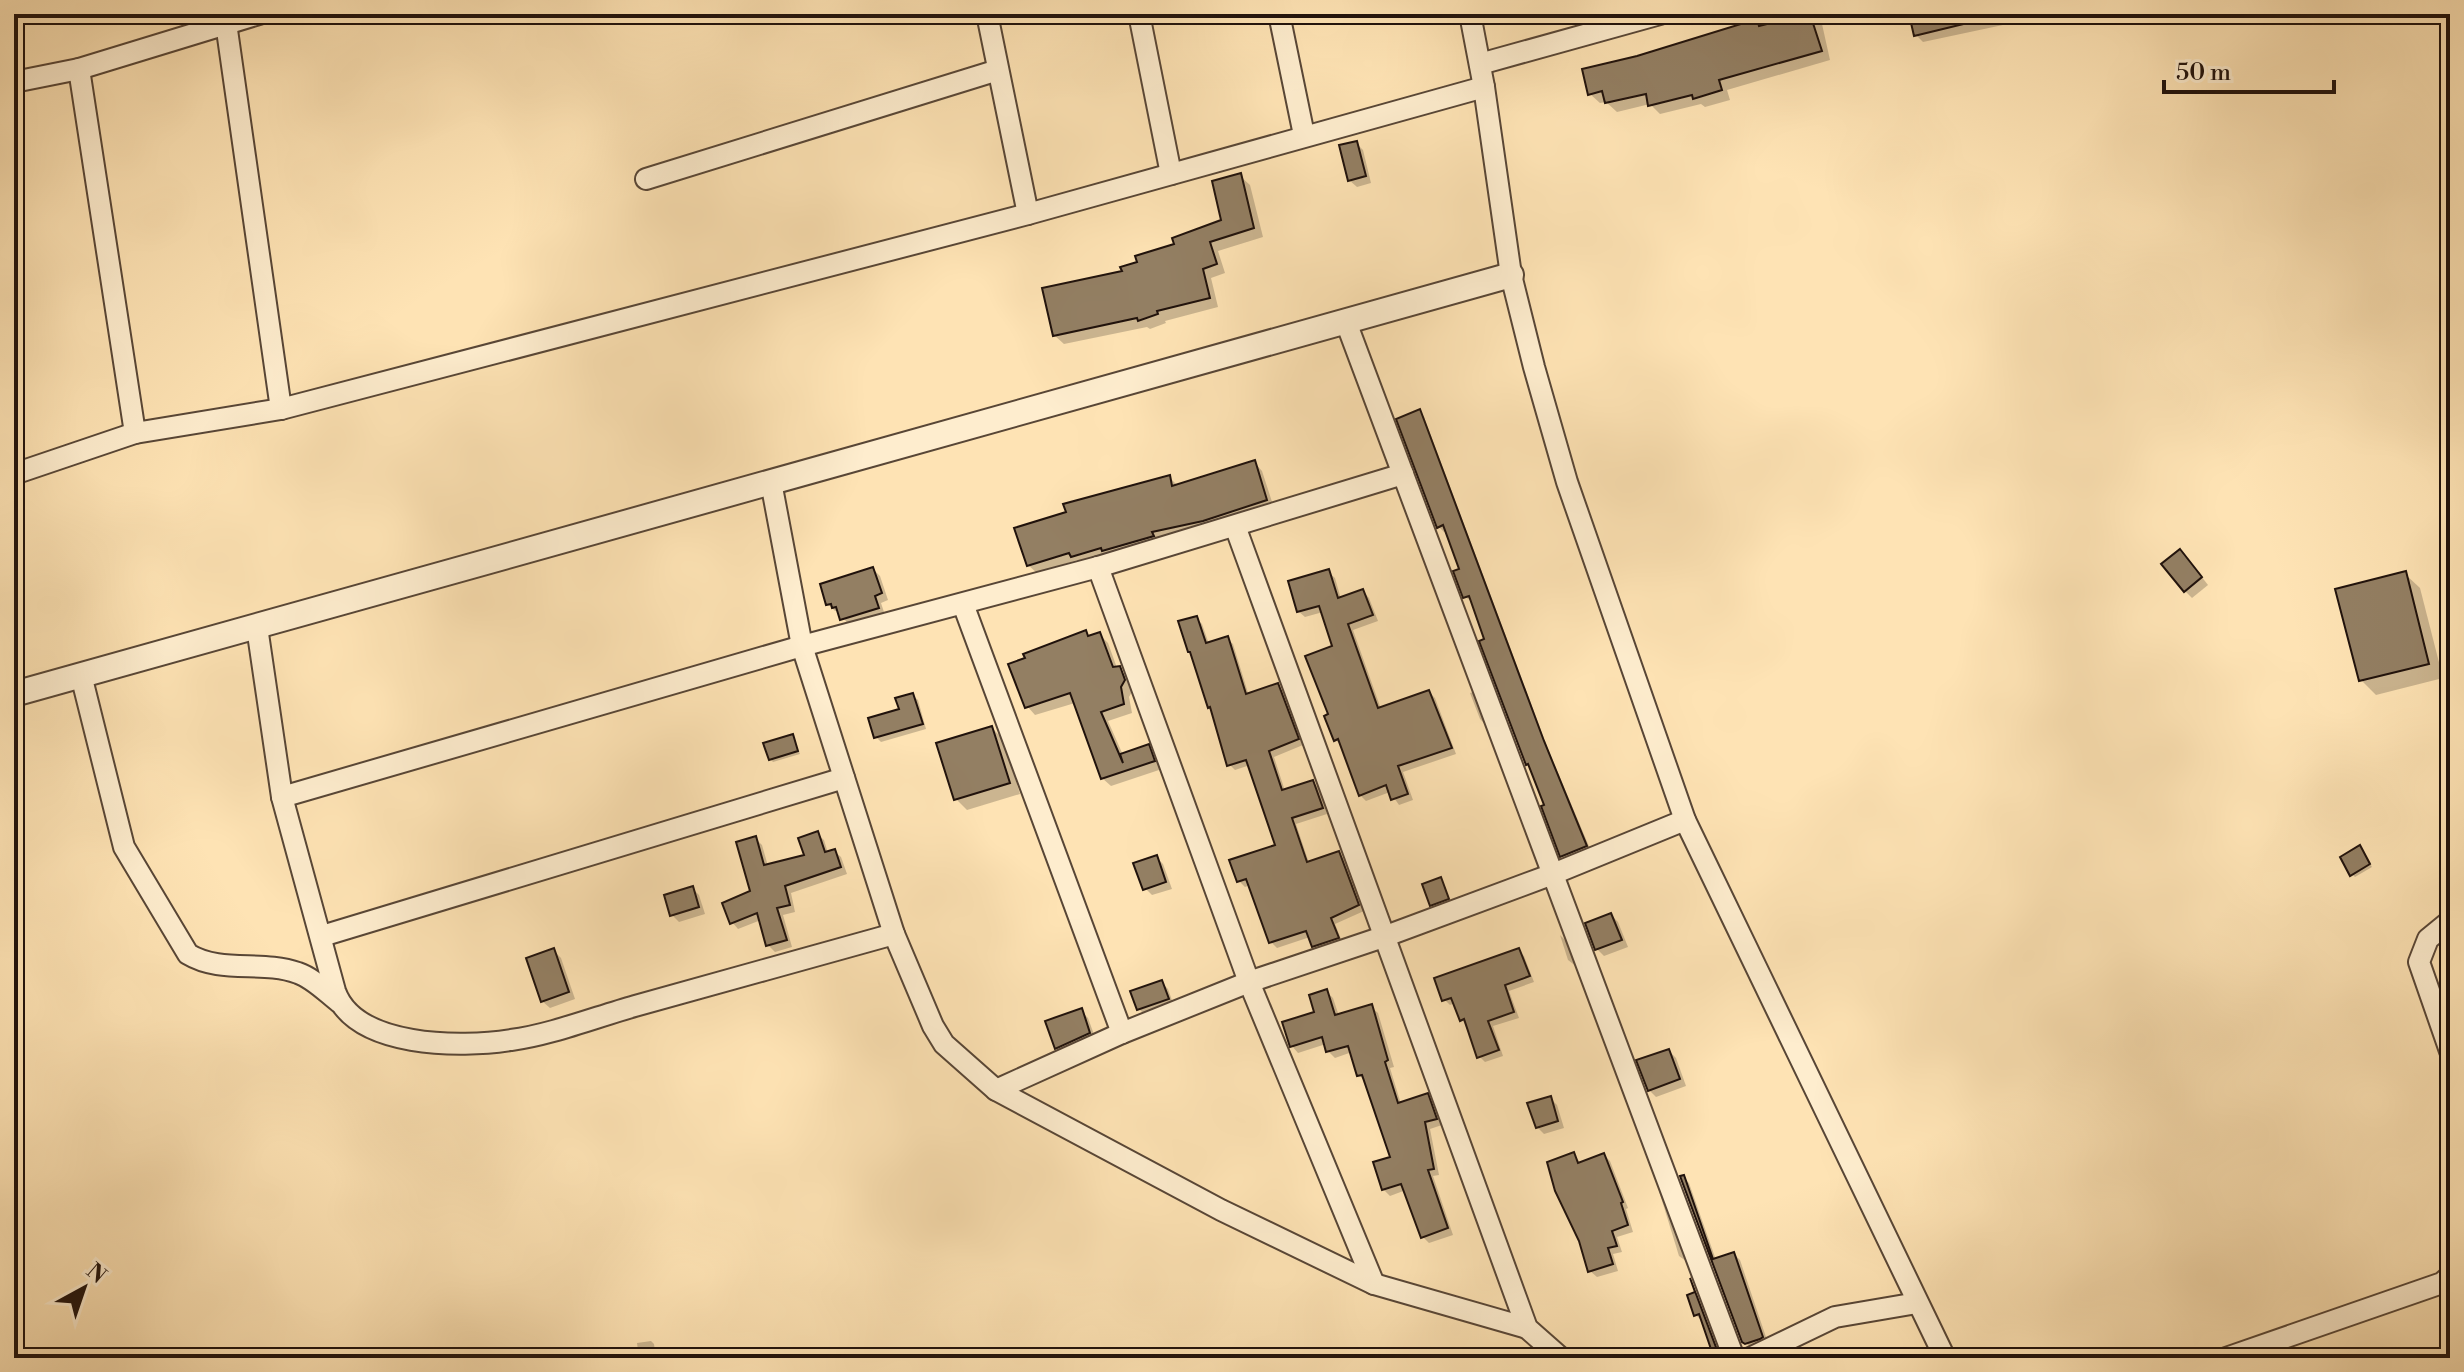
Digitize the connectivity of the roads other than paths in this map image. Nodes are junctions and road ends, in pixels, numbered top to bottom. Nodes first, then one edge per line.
1 (259, 14) edge
2 (987, 14) edge
3 (1139, 14) edge
4 (1279, 14) edge
5 (1470, 14) edge
6 (1660, 14) edge
7 (226, 23) junction
8 (1480, 64) junction
9 (79, 69) junction
10 (998, 70) junction
11 (14, 82) edge
12 (1484, 87) junction
13 (1304, 135) junction
14 (1171, 174) junction
15 (646, 179) dead end
16 (1028, 214) junction
17 (1511, 275) junction
18 (1346, 322) junction
19 (281, 409) junction
20 (135, 433) junction
21 (14, 474) edge
22 (1403, 474) junction
23 (771, 482) junction
24 (1235, 526) junction
25 (1098, 567) junction
26 (963, 604) junction
27 (257, 627) junction
28 (802, 646) junction
29 (81, 675) junction
30 (14, 694) edge
31 (844, 778) junction
32 (282, 797) junction
33 (1685, 820) junction
34 (1553, 874) junction
35 (2450, 921) edge
36 (894, 934) junction
37 (322, 936) junction
38 (1386, 936) junction
39 (1249, 982) junction
40 (339, 1002) junction
41 (1122, 1033) junction
42 (2450, 1051) edge
43 (996, 1090) junction
44 (2450, 1276) edge
45 (1374, 1284) junction
46 (1917, 1303) junction
47 (1527, 1328) junction
48 (1561, 1358) edge
49 (1734, 1358) edge
50 (1750, 1358) edge
51 (1945, 1358) edge
52 (2226, 1358) edge

1 - 7 street
2 - 10 street
3 - 14 street
4 - 13 street
5 - 8 street
6 - 8 street
7 - 9 street
7 - 19 street
8 - 12 street
9 - 11 street
9 - 20 street
10 - 15 street
10 - 16 street
12 - 13 street
12 - 17 street
13 - 14 street
14 - 16 street
16 - 19 street
17 - 18 street
17 - 33 street
18 - 22 street
18 - 23 street
19 - 20 street
20 - 21 street
22 - 24 street
22 - 34 street
23 - 27 street
23 - 28 street
24 - 25 street
24 - 38 street
25 - 26 street
25 - 39 street
26 - 28 street
26 - 41 street
27 - 29 street
27 - 32 street
28 - 31 street
28 - 32 street
29 - 30 street
29 - 40 street
31 - 36 street
31 - 37 street
32 - 37 street
33 - 34 street
33 - 46 street
34 - 38 street
34 - 49 street
35 - 42 street
36 - 40 street
36 - 43 street
37 - 40 street
38 - 39 street
38 - 47 street
39 - 41 street
39 - 45 street
41 - 43 street
43 - 45 street
44 - 52 street
45 - 47 street
46 - 50 street
46 - 51 street
47 - 48 street

